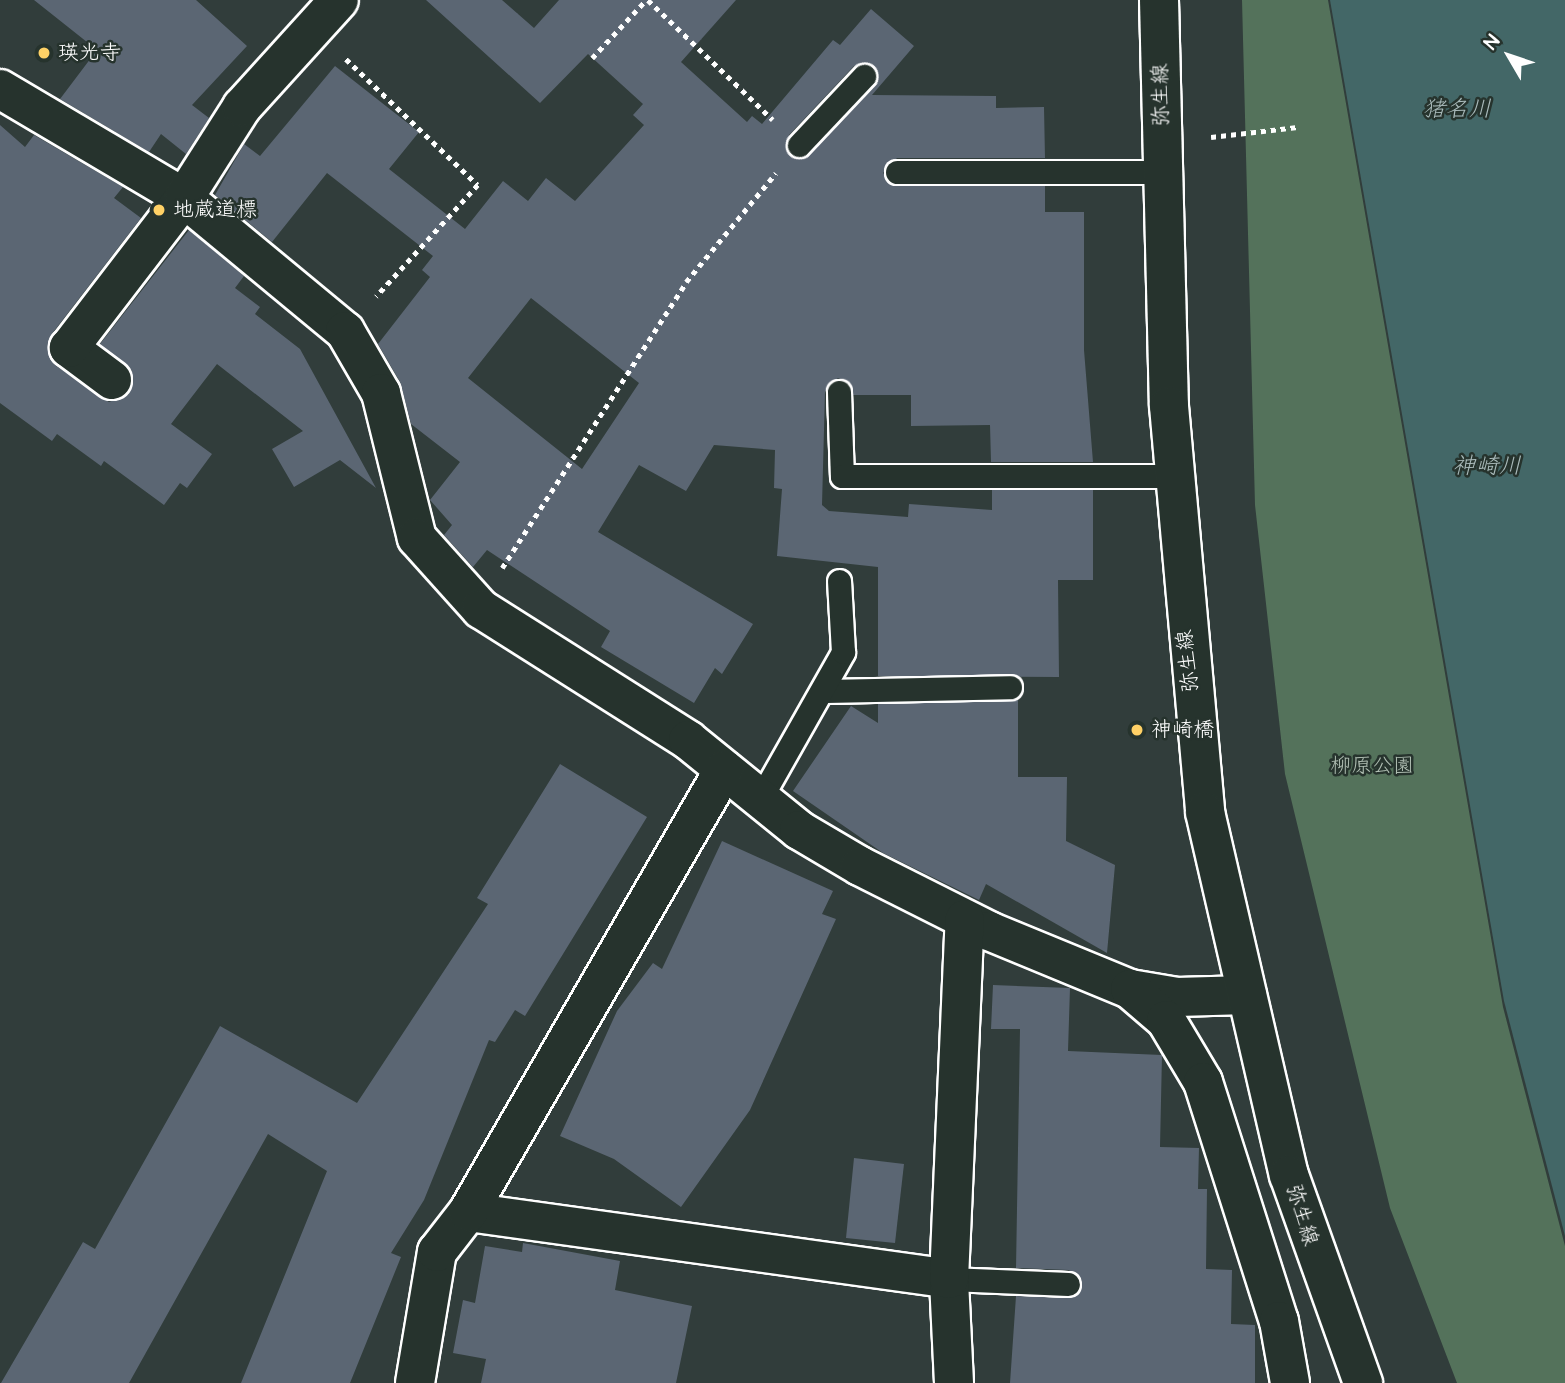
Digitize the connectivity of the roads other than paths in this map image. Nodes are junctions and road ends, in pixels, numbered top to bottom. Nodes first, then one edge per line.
1 (1159, 0) edge
2 (318, 11) edge
3 (864, 76) dead end
4 (0, 89) edge
5 (799, 145) road end
6 (897, 172) dead end
7 (1163, 172) junction
8 (184, 198) junction
9 (112, 380) dead end
10 (839, 392) dead end
11 (1174, 476) junction
12 (839, 581) dead end
13 (1010, 687) dead end
14 (825, 691) junction
15 (724, 771) junction
16 (760, 799) junction
17 (965, 919) junction
18 (1130, 989) junction
19 (1247, 995) junction
20 (468, 1212) junction
21 (949, 1279) junction
22 (1068, 1284) dead end
23 (415, 1383) edge
24 (954, 1383) edge
25 (1290, 1383) edge
26 (1363, 1383) edge

1 - 7 street, 弥生線
2 - 8 street
3 - 5 lane
4 - 8 street
6 - 7 lane
7 - 11 street, 弥生線
8 - 9 street
8 - 15 street
10 - 11 lane
11 - 19 street, 弥生線
12 - 14 lane
13 - 14 lane
14 - 16 lane
15 - 16 street
15 - 20 street
16 - 17 street
17 - 18 street
17 - 21 street
18 - 19 street
18 - 25 street
19 - 26 street, 弥生線
20 - 21 street
20 - 23 street
21 - 22 lane
21 - 24 street

